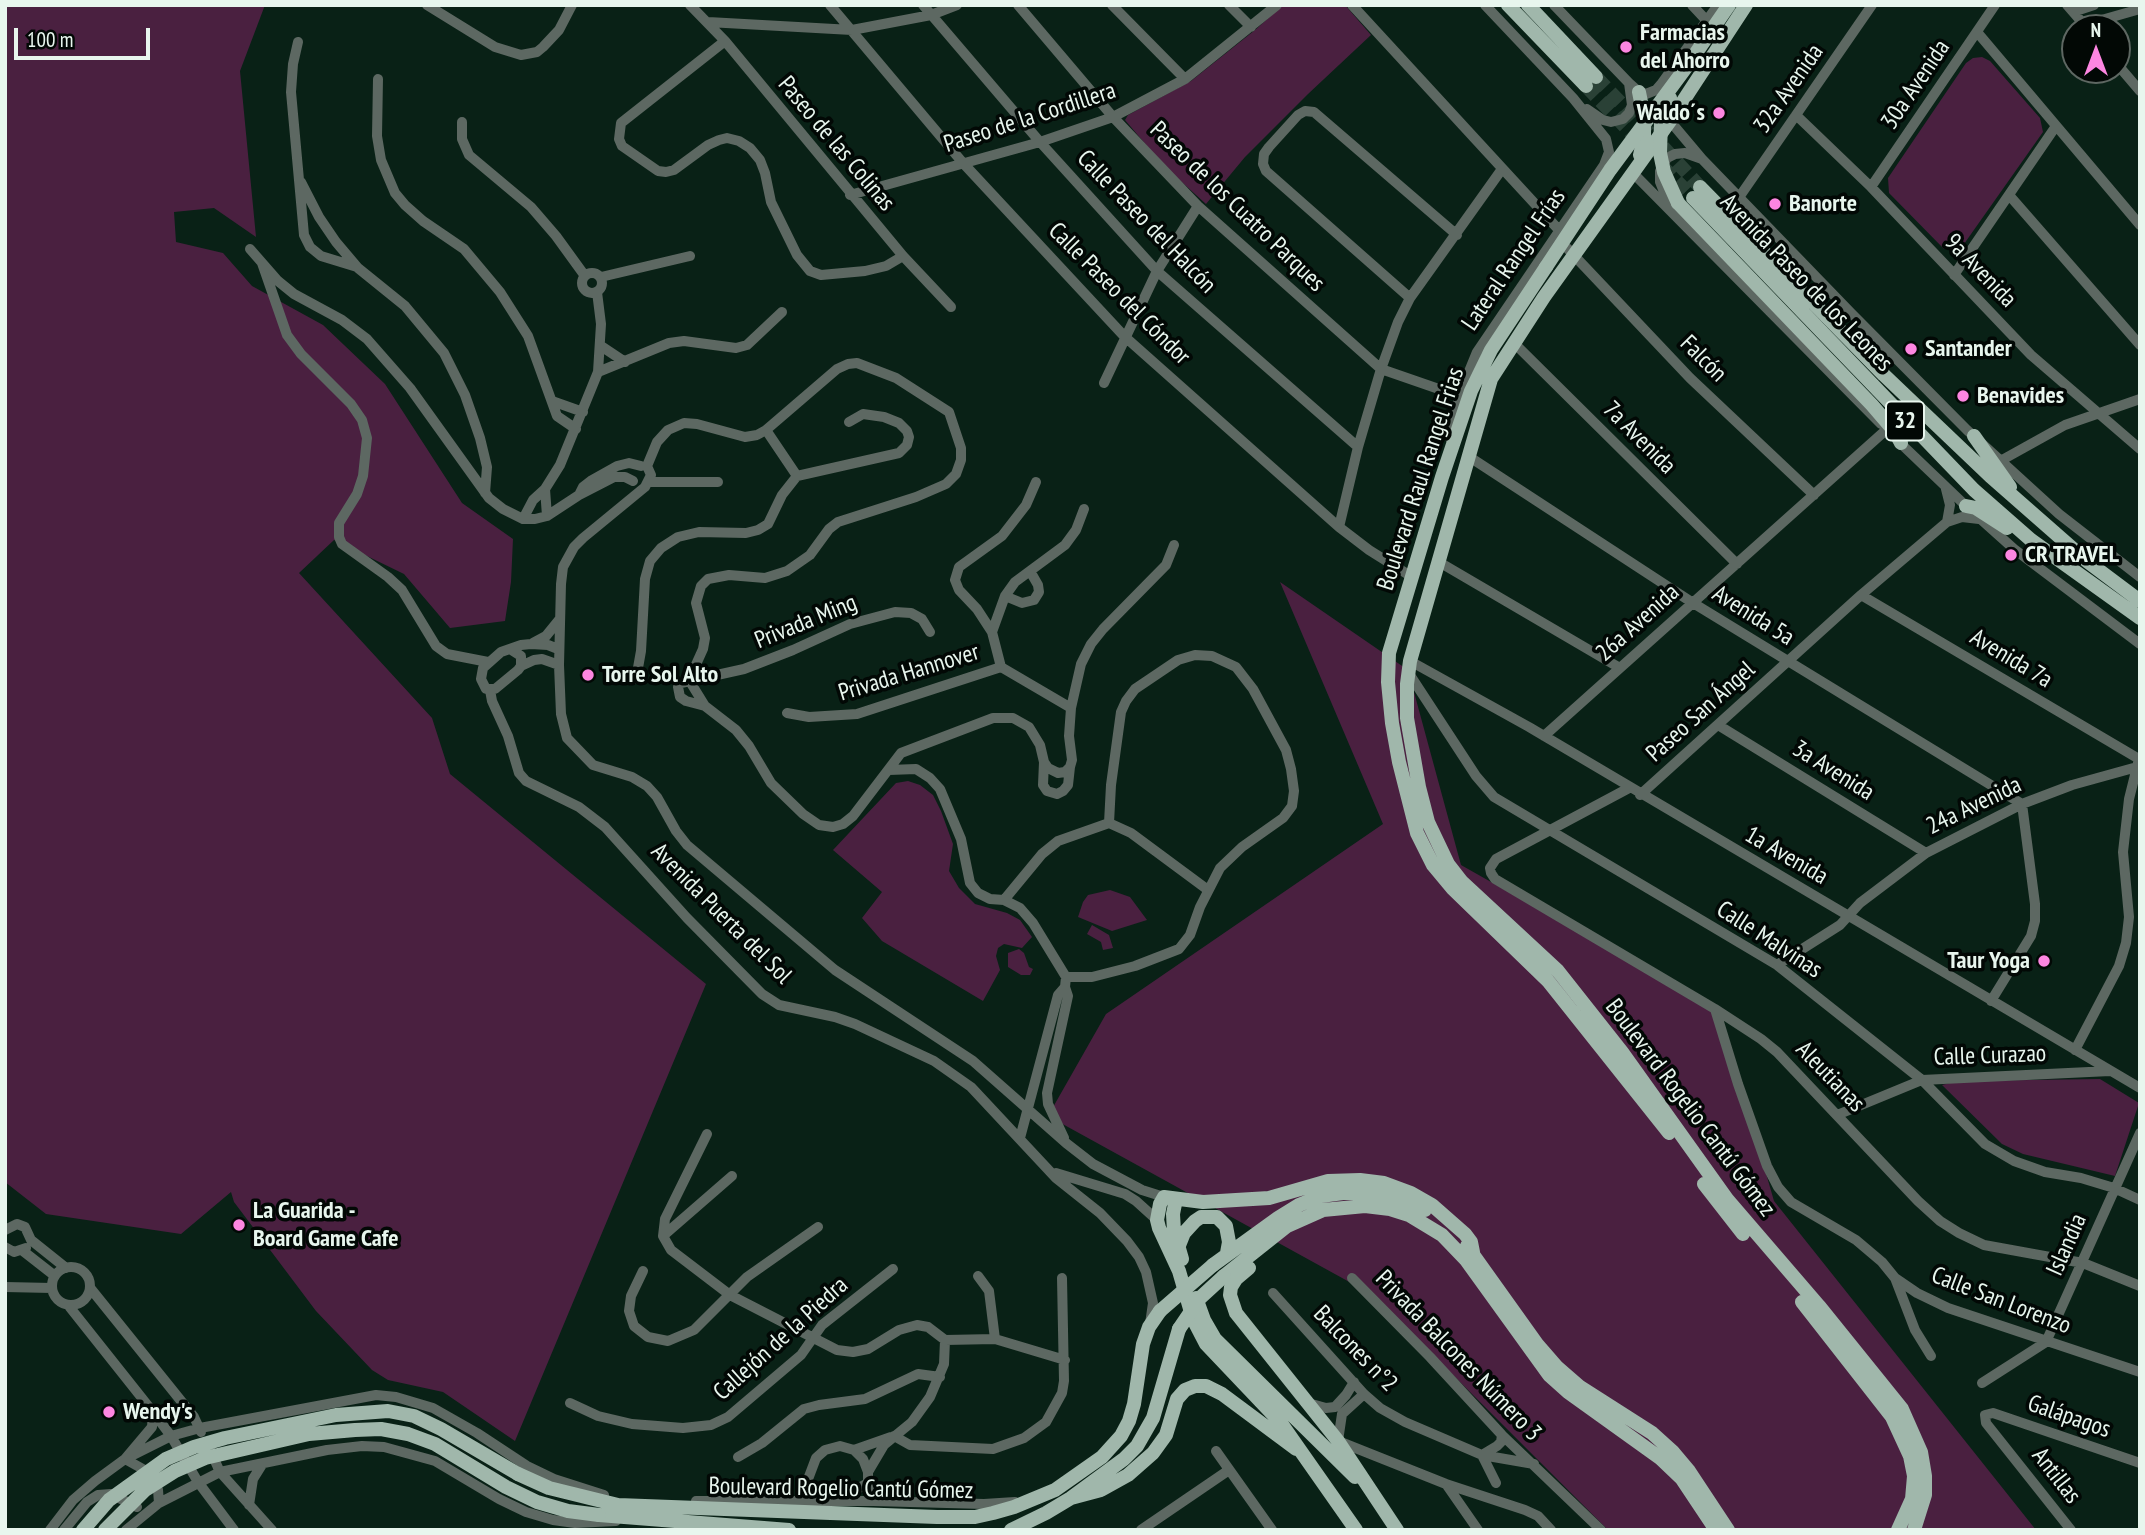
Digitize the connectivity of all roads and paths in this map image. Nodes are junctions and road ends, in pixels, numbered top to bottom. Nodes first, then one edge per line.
1 (426, 5) edge
2 (572, 5) edge
3 (690, 5) edge
4 (830, 5) edge
5 (923, 5) edge
6 (957, 5) edge
7 (1018, 5) edge
8 (1112, 5) edge
9 (1229, 5) edge
10 (1277, 5) edge
11 (1352, 5) edge
12 (1485, 5) edge
13 (1508, 5) edge
14 (1528, 5) edge
15 (1555, 5) edge
16 (1692, 5) edge
17 (1718, 5) edge
18 (1729, 5) edge
19 (1746, 5) edge
20 (1872, 5) edge
21 (1995, 5) edge
22 (2094, 5) edge
23 (2070, 8) edge
24 (931, 15) junction
25 (1707, 20) junction
26 (708, 22) junction
27 (1251, 27) junction
28 (852, 30) junction
29 (1977, 32) junction
30 (725, 41) junction
31 (298, 42) dead end
32 (1687, 66) junction
33 (377, 79) dead end
34 (1185, 79) junction
35 (1662, 83) junction
36 (1634, 88) junction
37 (1686, 97) junction
38 (1573, 98) junction
39 (1796, 115) junction
40 (1114, 117) junction
41 (1670, 121) junction
42 (462, 122) dead end
43 (2056, 125) junction
44 (1040, 142) junction
45 (1702, 159) junction
46 (963, 163) junction
47 (1635, 168) junction
48 (1502, 169) junction
49 (301, 182) junction
50 (1871, 187) junction
51 (850, 195) junction
52 (2008, 195) junction
53 (1740, 196) junction
54 (1198, 206) junction
55 (1574, 207) junction
56 (1677, 210) junction
57 (1598, 219) junction
58 (2140, 225) edge
59 (1559, 230) junction
60 (1457, 235) junction
61 (250, 249) dead end
62 (1570, 252) junction
63 (690, 256) dead end
64 (903, 256) junction
65 (262, 263) junction
66 (358, 268) junction
67 (1157, 271) junction
68 (1954, 275) junction
69 (585, 276) junction
70 (601, 277) junction
71 (597, 292) junction
72 (1410, 298) junction
73 (951, 307) dead end
74 (782, 312) dead end
75 (1124, 336) junction
76 (1513, 342) junction
77 (2140, 345) edge
78 (601, 346) junction
79 (625, 362) junction
80 (1381, 369) junction
81 (598, 372) junction
82 (1104, 383) dead end
83 (1459, 396) junction
84 (2140, 399) edge
85 (552, 401) junction
86 (583, 412) junction
87 (2099, 414) junction
88 (849, 422) dead end
89 (576, 429) junction
90 (766, 430) junction
91 (1886, 430) junction
92 (1975, 436) junction
93 (1900, 443) junction
94 (1358, 447) junction
95 (2140, 449) edge
96 (484, 456) junction
97 (1468, 456) junction
98 (1449, 458) junction
99 (2002, 460) junction
100 (644, 466) junction
101 (472, 475) junction
102 (797, 476) junction
103 (633, 481) junction
104 (649, 482) junction
105 (718, 482) dead end
106 (1036, 482) dead end
107 (1944, 486) junction
108 (545, 489) junction
109 (485, 493) junction
110 (579, 495) junction
111 (1814, 495) junction
112 (2011, 495) junction
113 (630, 499) junction
114 (1966, 506) junction
115 (1084, 509) dead end
116 (547, 516) junction
117 (523, 519) junction
118 (1979, 519) junction
119 (1947, 522) junction
120 (1339, 527) junction
121 (2031, 540) junction
122 (1174, 545) dead end
123 (1439, 562) junction
124 (1737, 564) junction
125 (1030, 571) junction
126 (1412, 577) junction
127 (2140, 577) edge
128 (1861, 595) junction
129 (1005, 596) junction
130 (1693, 603) junction
131 (2138, 614) edge
132 (559, 620) junction
133 (930, 632) dead end
134 (992, 632) junction
135 (531, 644) junction
136 (2140, 644) edge
137 (510, 649) junction
138 (558, 649) junction
139 (488, 662) junction
140 (1788, 662) junction
141 (559, 665) junction
142 (521, 666) junction
143 (1409, 666) junction
144 (1001, 667) junction
145 (1620, 668) junction
146 (636, 679) dead end
147 (690, 681) junction
148 (490, 690) junction
149 (705, 706) junction
150 (1071, 708) junction
151 (787, 713) dead end
152 (1392, 723) joint
153 (1718, 725) junction
154 (1544, 736) junction
155 (921, 746) junction
156 (2138, 761) edge
157 (1044, 762) junction
158 (1070, 767) junction
159 (916, 769) junction
160 (889, 770) junction
161 (1629, 788) junction
162 (1640, 795) junction
163 (2022, 804) junction
164 (1109, 823) junction
165 (1548, 831) junction
166 (1926, 853) junction
167 (1208, 890) junction
168 (1004, 900) junction
169 (1847, 916) junction
170 (1777, 965) junction
171 (1065, 982) junction
172 (1991, 1001) junction
173 (1714, 1009) junction
174 (946, 1043) junction
175 (2075, 1050) junction
176 (934, 1061) junction
177 (2110, 1071) junction
178 (1922, 1080) junction
179 (1036, 1083) junction
180 (2140, 1088) edge
181 (1010, 1093) junction
182 (1028, 1109) junction
183 (1837, 1115) junction
184 (2140, 1133) edge
185 (707, 1134) dead end
186 (1020, 1138) junction
187 (1066, 1143) junction
188 (1093, 1164) junction
189 (1050, 1171) junction
190 (732, 1175) dead end
191 (1074, 1180) junction
192 (2114, 1188) junction
193 (1170, 1198) junction
194 (2140, 1200) edge
195 (1301, 1218) junction
196 (1157, 1220) junction
197 (8, 1225) edge
198 (818, 1227) dead end
199 (663, 1236) junction
200 (31, 1240) junction
201 (5, 1247) edge
202 (1178, 1248) junction
203 (23, 1251) junction
204 (1473, 1252) junction
205 (1227, 1253) junction
206 (2083, 1263) junction
207 (66, 1268) junction
208 (893, 1269) dead end
209 (1218, 1270) junction
210 (643, 1271) dead end
211 (55, 1276) junction
212 (978, 1276) dead end
213 (1062, 1278) dead end
214 (1352, 1278) dead end
215 (1895, 1278) junction
216 (2140, 1286) edge
217 (5, 1287) edge
218 (52, 1288) junction
219 (90, 1289) junction
220 (1273, 1293) dead end
221 (730, 1295) junction
222 (68, 1305) junction
223 (1149, 1327) junction
224 (813, 1337) junction
225 (995, 1339) junction
226 (945, 1340) junction
227 (2046, 1342) junction
228 (1931, 1356) dead end
229 (1065, 1360) junction
230 (2140, 1373) edge
231 (940, 1377) junction
232 (1354, 1382) junction
233 (1982, 1383) dead end
234 (1364, 1394) junction
235 (570, 1403) dead end
236 (1308, 1403) junction
237 (1339, 1411) junction
238 (153, 1412) junction
239 (1985, 1415) joint
240 (247, 1419) junction
241 (200, 1428) junction
242 (1502, 1435) junction
243 (171, 1436) junction
244 (894, 1436) junction
245 (1338, 1441) junction
246 (854, 1450) junction
247 (1216, 1451) dead end
248 (1299, 1451) junction
249 (1482, 1455) junction
250 (738, 1457) dead end
251 (125, 1459) junction
252 (263, 1463) junction
253 (2140, 1463) edge
254 (1534, 1464) junction
255 (1228, 1470) junction
256 (220, 1472) junction
257 (868, 1477) junction
258 (1362, 1480) junction
259 (807, 1481) junction
260 (198, 1482) junction
261 (1496, 1483) dead end
262 (1446, 1484) junction
263 (1071, 1498) junction
264 (1032, 1500) junction
265 (873, 1501) junction
266 (159, 1503) junction
267 (799, 1503) junction
268 (249, 1505) junction
269 (627, 1509) junction
270 (144, 1513) junction
271 (1269, 1526) edge
272 (1391, 1526) edge
273 (50, 1530) edge
274 (64, 1530) edge
275 (83, 1530) edge
276 (105, 1530) edge
277 (127, 1530) edge
278 (234, 1530) edge
279 (272, 1530) edge
280 (789, 1530) edge
281 (1011, 1530) edge
282 (1140, 1530) edge
283 (1255, 1530) edge
284 (1356, 1530) edge
285 (1478, 1530) edge
286 (1551, 1530) edge
287 (1601, 1530) edge
288 (1716, 1530) edge
289 (1728, 1530) edge
290 (1898, 1530) edge
291 (1914, 1530) edge
292 (2071, 1530) edge

1 - 2 street
3 - 26 street, Paseo de las Colinas
4 - 28 street, Calle Paseo del Cóndor
5 - 24 street, Calle Paseo del Halcón
6 - 24 street
7 - 40 street, Paseo de los Cuatro Parques
8 - 34 street
9 - 27 street
10 - 27 street, Paseo de la Cordillera
11 - 48 street
12 - 38 street
13 - 14 main road
15 - 36 street
16 - 25 street
17 - 25 street
18 - 32 main road
19 - 37 main road, Boulevard Rogelio Cantú Gómez
20 - 39 street, 32a Avenida
21 - 29 street, 30a Avenida
22 - 23 street
24 - 28 street
24 - 44 street, Calle Paseo del Halcón
25 - 35 street
26 - 28 street
26 - 30 street, Paseo de las Colinas
27 - 34 street, Paseo de la Cordillera
28 - 46 street, Calle Paseo del Cóndor
29 - 43 street
29 - 50 street, 30a Avenida
30 - 51 street, Paseo de las Colinas
30 - 64 street
31 - 49 street
32 - 56 main road, bridge
32 - 98 main road, Boulevard Raul Rangel Frias, bridge
33 - 85 street
34 - 40 street, Paseo de la Cordillera
35 - 36 street
35 - 37 main road
36 - 38 street
36 - 47 main road
37 - 41 main road, Boulevard Rogelio Cantú Gómez
38 - 55 street, Lateral Rangel Frías
39 - 50 street, 9a Avenida
39 - 53 street, 32a Avenida
40 - 44 street, Paseo de la Cordillera
40 - 54 street, Paseo de los Cuatro Parques
41 - 45 street
41 - 47 main road, Boulevard Rogelio Cantú Gómez
42 - 69 street
43 - 52 street
43 - 58 street
44 - 46 street, Paseo de la Cordillera
44 - 67 street, Calle Paseo del Halcón
45 - 53 street
45 - 56 street
46 - 51 street, Paseo de la Cordillera
46 - 75 street, Calle Paseo del Cóndor
47 - 56 street
47 - 57 main road, Boulevard Rogelio Cantú Gómez
48 - 59 street
48 - 60 street
49 - 66 street
49 - 66 street
50 - 68 street, 9a Avenida
51 - 64 street, Paseo de las Colinas
52 - 68 street
52 - 77 street
53 - 92 street
54 - 67 street
54 - 80 street, Paseo de los Cuatro Parques
55 - 57 main road
55 - 59 street, Lateral Rangel Frías
56 - 91 street
56 - 93 main road
57 - 62 main road, Boulevard Rogelio Cantú Gómez
59 - 62 main road
59 - 83 street, Lateral Rangel Frías
60 - 72 street
60 - 72 street
61 - 65 street
62 - 76 main road, Boulevard Rogelio Cantú Gómez
62 - 111 street, Falcón
63 - 70 street
64 - 73 street, Paseo de las Colinas
65 - 101 street
65 - 139 street
66 - 96 street
67 - 75 street
67 - 94 street, Calle Paseo del Halcón
68 - 87 street, 9a Avenida
69 - 70 street
69 - 71 street
70 - 71 street
71 - 78 street
72 - 80 street
74 - 79 street
75 - 82 street
75 - 120 street, Calle Paseo del Cóndor
76 - 97 main road, Boulevard Rogelio Cantú Gómez
76 - 124 street, 7a Avenida
78 - 79 street
78 - 81 street
79 - 81 street
80 - 83 street, Paseo de los Cuatro Parques
80 - 94 street
81 - 86 street
83 - 98 street, Lateral Rangel Frías
84 - 87 street
85 - 86 street
85 - 89 street
86 - 89 street
87 - 95 street, 9a Avenida
87 - 99 street
88 - 102 street
89 - 108 street
90 - 100 street
90 - 102 street
90 - 147 street
91 - 93 street
91 - 111 street, 26a Avenida
92 - 99 street
92 - 112 main road
93 - 107 street
94 - 120 street
96 - 101 street
96 - 109 street
97 - 123 main road, Boulevard Rogelio Cantú Gómez
97 - 130 street, Avenida 5a
98 - 126 main road, Boulevard Raul Rangel Frias
99 - 127 street
100 - 103 street
100 - 104 street
100 - 110 street
101 - 109 street
102 - 146 street
103 - 110 street
103 - 113 street
104 - 105 street
104 - 113 street, Avenida Puerta del Sol
106 - 134 street
107 - 114 street
107 - 119 street
108 - 116 street
108 - 117 street
109 - 117 street
110 - 116 street
111 - 124 street, 26a Avenida
112 - 121 main road, Avenida Paseo de los Leones / 32
112 - 131 main road, Avenida Paseo de los Leones / 32
113 - 132 street, Avenida Puerta del Sol
114 - 118 street
114 - 121 main road
115 - 125 street
116 - 117 street
118 - 119 street
118 - 136 street
119 - 128 street, Paseo San Ángel
120 - 126 street, Calle Paseo del Cóndor
121 - 131 main road, Avenida Paseo de los Leones / 32
122 - 150 street
123 - 143 main road, Boulevard Rogelio Cantú Gómez
123 - 145 street
124 - 130 street, 26a Avenida
125 - 129 street
125 - 129 street
126 - 152 main road, Boulevard Raul Rangel Frias
128 - 140 street, Paseo San Ángel
128 - 156 street, Avenida 7a
129 - 134 street
130 - 140 street, Avenida 5a
130 - 145 street, 26a Avenida
132 - 135 street
132 - 138 street, Avenida Puerta del Sol
133 - 147 street, Privada Ming
134 - 144 street
135 - 137 street
135 - 138 street
137 - 139 street
137 - 142 street
138 - 141 street, Avenida Puerta del Sol
139 - 148 street, Avenida Puerta del Sol
140 - 153 street, Paseo San Ángel
140 - 163 street, Avenida 5a
141 - 142 street
141 - 174 street, Avenida Puerta del Sol
142 - 148 street
143 - 154 street, 1a Avenida
143 - 165 street, Calle Malvinas
143 - 291 main road, Boulevard Rogelio Cantú Gómez
144 - 150 street
144 - 151 street, Privada Hannover
145 - 154 street, 26a Avenida
147 - 149 street
147 - 149 street
148 - 176 street, Avenida Puerta del Sol
149 - 160 street
150 - 158 street
152 - 290 main road, Boulevard Rogelio Cantú Gómez
153 - 162 street, Paseo San Ángel
153 - 166 street, 3a Avenida
154 - 161 street, 1a Avenida
155 - 157 street
155 - 159 street
155 - 160 street
156 - 163 street, 24a Avenida
156 - 175 street
157 - 158 street
157 - 158 street
159 - 160 street
159 - 168 street
161 - 162 street, 1a Avenida
161 - 165 street
162 - 169 street, 1a Avenida
163 - 166 street, 24a Avenida
163 - 172 street
164 - 167 street
164 - 167 street
164 - 168 street
165 - 170 street, Calle Malvinas
165 - 173 street, Aleutianas
166 - 169 street, 24a Avenida
167 - 171 street
168 - 171 street
169 - 170 street, 24a Avenida
169 - 172 street, 1a Avenida
170 - 178 street, Calle Malvinas
171 - 179 street
171 - 187 street
172 - 175 street, 1a Avenida
173 - 183 street, Aleutianas
173 - 215 street, Calle San Lorenzo
174 - 176 street
174 - 181 street, Avenida Puerta del Sol
175 - 177 street, 1a Avenida
176 - 186 street, Avenida Puerta del Sol
177 - 178 street, Calle Curazao
177 - 180 street, 1a Avenida
178 - 183 street, Calle Curazao
178 - 192 street, Calle Malvinas
179 - 181 street
179 - 182 street
181 - 182 street, Avenida Puerta del Sol
182 - 186 street
182 - 187 street, Avenida Puerta del Sol
183 - 206 street, Aleutianas
184 - 192 street, Islandia
185 - 199 street
186 - 189 street, Avenida Puerta del Sol
187 - 188 street, Avenida Puerta del Sol
188 - 191 street
188 - 193 street, Avenida Puerta del Sol
189 - 191 street
189 - 223 street, Avenida Puerta del Sol
190 - 199 street
191 - 196 street
192 - 194 street, Calle Malvinas
192 - 206 street, Islandia
193 - 196 main road
193 - 202 main road
193 - 204 main road
195 - 209 main road, Boulevard Rogelio Cantú Gómez
195 - 236 main road
195 - 288 main road, Boulevard Rogelio Cantú Gómez
196 - 248 main road
197 - 200 street
198 - 221 street
199 - 221 street
200 - 203 street
200 - 207 street
201 - 203 street
202 - 205 main road
202 - 258 main road
203 - 211 street
204 - 205 main road, Boulevard Rogelio Cantú Gómez
204 - 289 main road, Boulevard Rogelio Cantú Gómez
205 - 209 main road, Boulevard Rogelio Cantú Gómez
206 - 216 street, Aleutianas
206 - 227 street, Islandia
207 - 211 street
207 - 219 street
208 - 224 street, Callejón de la Piedra
209 - 223 main road, Boulevard Rogelio Cantú Gómez, bridge
209 - 263 main road, Boulevard Rogelio Cantú Gómez, bridge
210 - 221 street
211 - 218 street
212 - 225 street
213 - 229 street
214 - 242 street, Privada Balcones Número 3
215 - 227 street, Calle San Lorenzo
215 - 228 street
217 - 218 street
218 - 222 street
219 - 222 street
219 - 241 street
220 - 232 street, Balcones n°2
221 - 224 street
222 - 238 street
223 - 264 main road, Boulevard Rogelio Cantú Gómez
224 - 226 street
224 - 235 street, Callejón de la Piedra
225 - 226 street
225 - 229 street
226 - 231 street
227 - 230 street, Calle San Lorenzo
227 - 233 street
229 - 244 street
231 - 244 street
231 - 250 street
232 - 234 street, Balcones n°2
232 - 237 street
234 - 237 street
234 - 249 street, Balcones n°2
236 - 237 street
236 - 245 main road
237 - 245 street
238 - 243 street
238 - 251 street
239 - 253 street, Galápagos
239 - 292 street, Antillas
240 - 241 street
240 - 252 street
240 - 269 street
241 - 243 street
241 - 256 street
242 - 249 street
242 - 254 street, Privada Balcones Número 3
243 - 251 street
243 - 260 street
244 - 246 street
244 - 257 street
245 - 258 main road
245 - 262 street
246 - 257 street
246 - 259 street
247 - 255 street
248 - 263 main road
248 - 284 main road
249 - 254 street, Balcones n°2
249 - 261 street
251 - 266 street
251 - 273 street
252 - 256 street
252 - 268 street
252 - 269 street
254 - 287 street, Privada Balcones Número 3
255 - 271 street
255 - 282 street
256 - 260 street
256 - 268 street
257 - 259 street
257 - 265 street
258 - 272 main road
259 - 267 street
260 - 266 street
260 - 278 street
262 - 285 street
262 - 286 street
263 - 281 main road, Boulevard Rogelio Cantú Gómez
264 - 265 street
264 - 269 main road, Boulevard Rogelio Cantú Gómez
265 - 267 street
266 - 270 street
267 - 269 street
268 - 279 street
269 - 275 main road, Boulevard Rogelio Cantú Gómez, bridge
269 - 276 main road, Boulevard Rogelio Cantú Gómez, bridge
269 - 280 main road, Boulevard Rogelio Cantú Gómez
270 - 274 street
270 - 277 street
271 - 283 street

